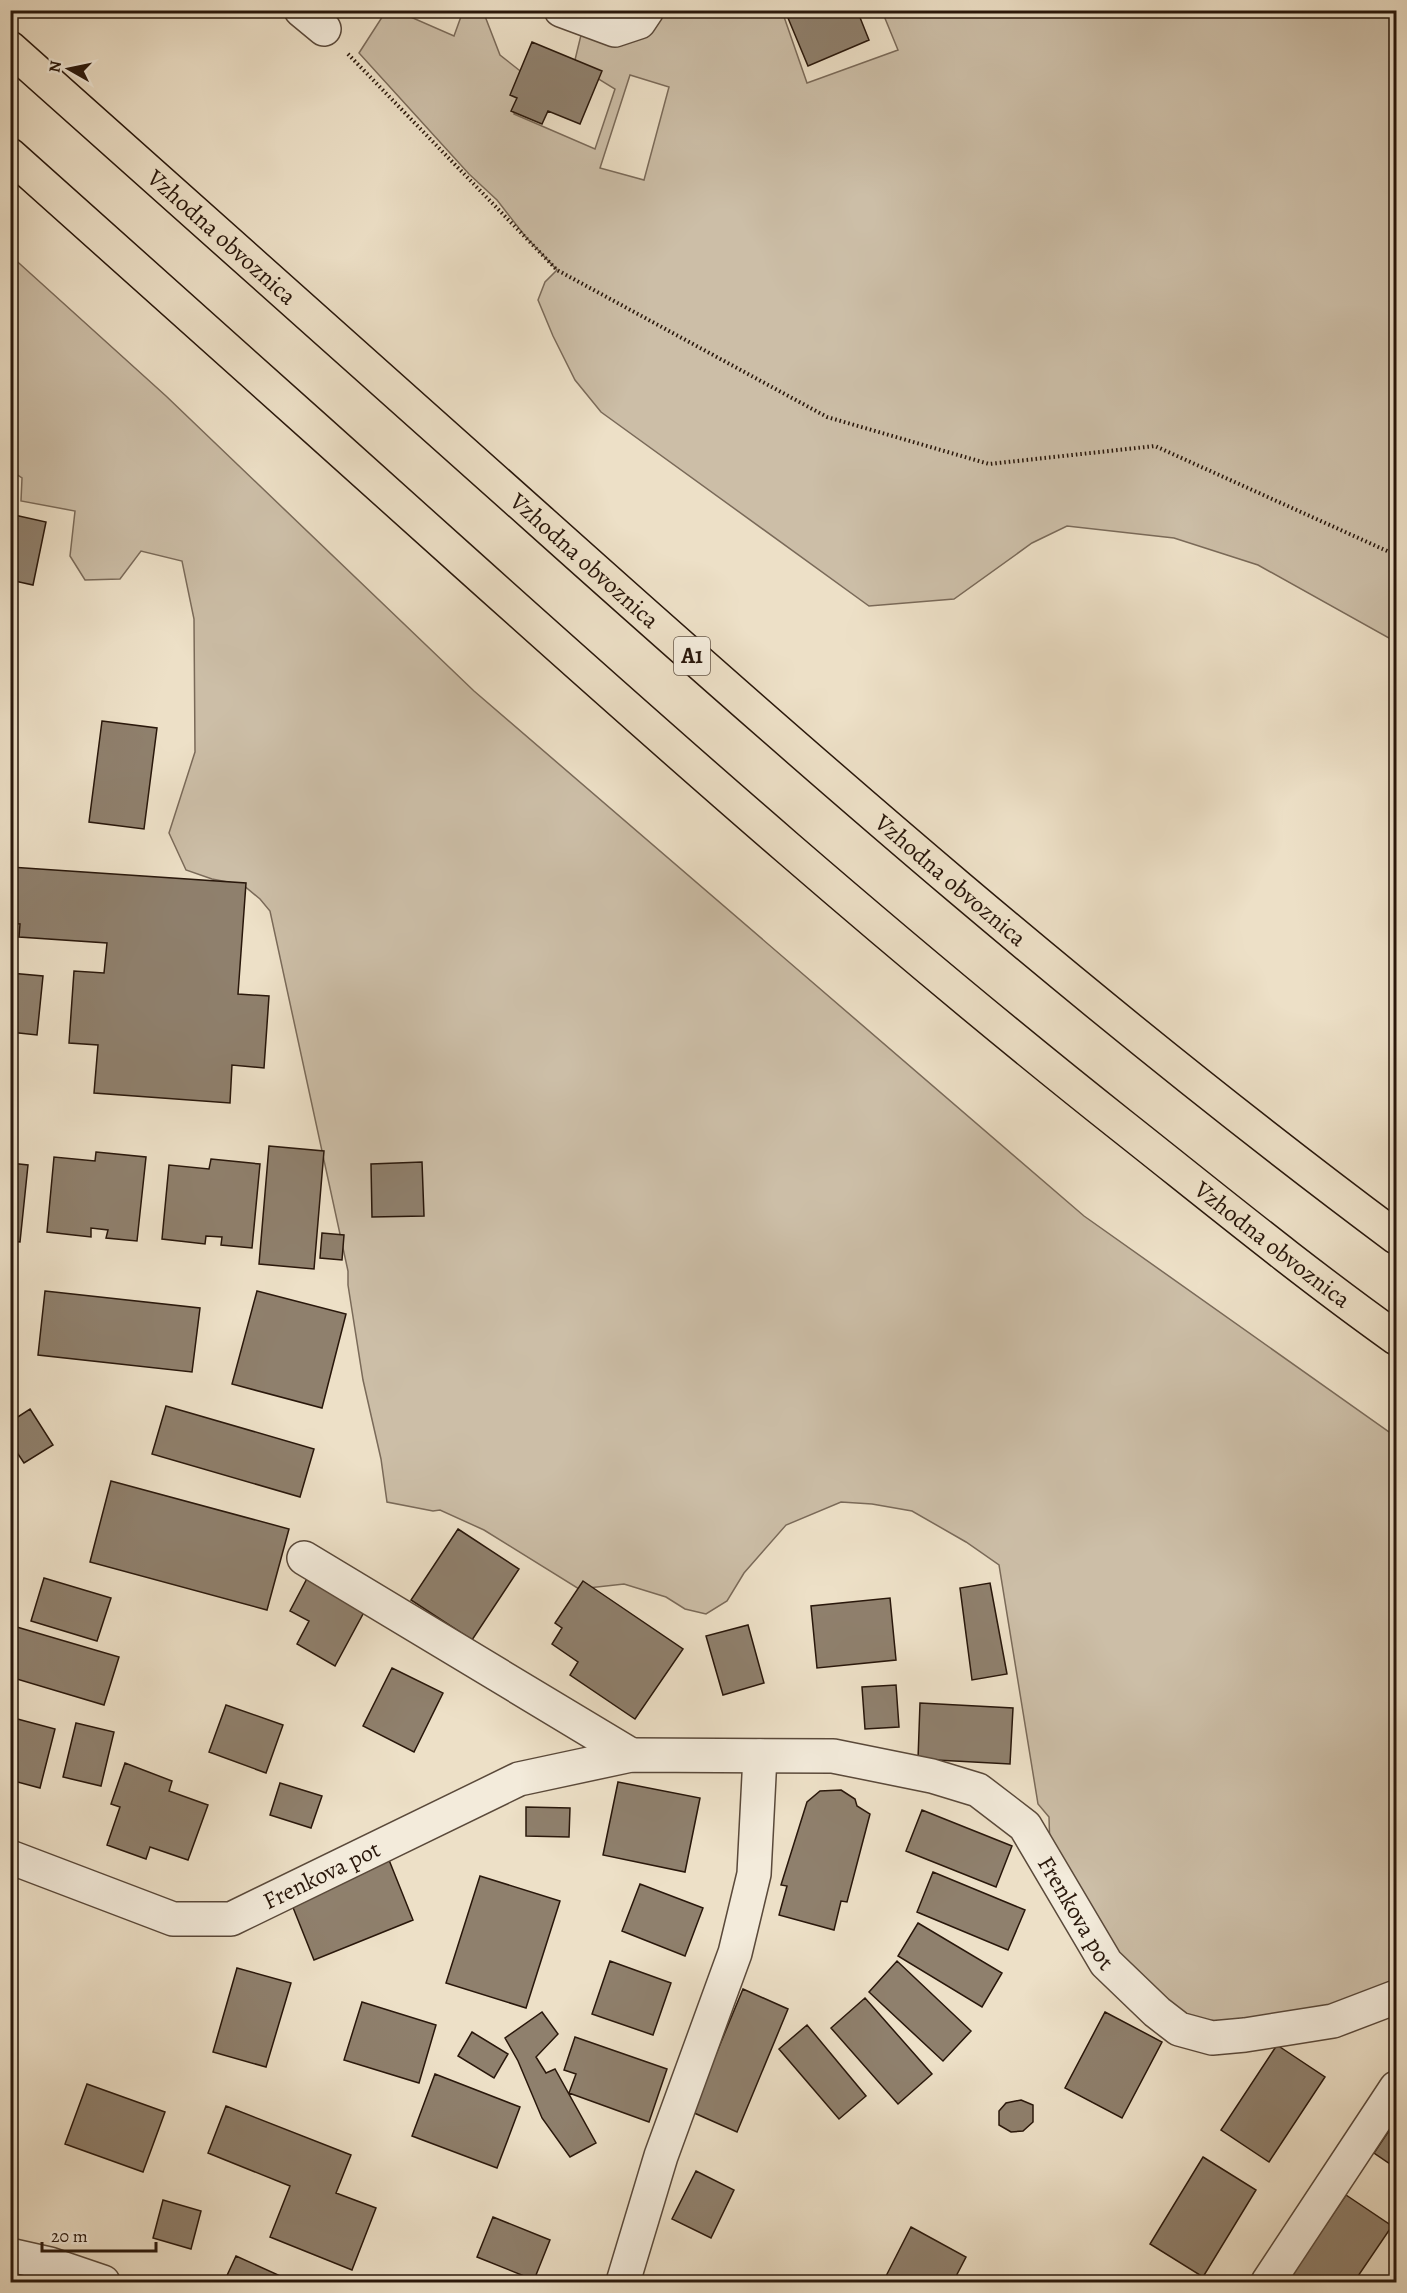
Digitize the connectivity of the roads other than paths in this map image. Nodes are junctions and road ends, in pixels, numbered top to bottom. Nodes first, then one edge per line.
1 (561, 10) edge
2 (647, 10) edge
3 (10, 48) edge
4 (10, 155) edge
5 (1396, 1237) edge
6 (1396, 1338) edge
7 (304, 1558) dead end
8 (631, 1755) junction
9 (760, 1756) junction
10 (10, 1857) edge
11 (1396, 1997) edge
12 (1396, 2088) edge
13 (10, 2255) edge
14 (103, 2283) edge
15 (623, 2283) edge
16 (1268, 2283) edge

1 - 2 street
3 - 5 highway, Vzhodna obvoznica / A1
4 - 6 highway, Vzhodna obvoznica
7 - 8 street
8 - 9 street, Frenkova pot
8 - 10 street, Frenkova pot
9 - 11 street, Frenkova pot
9 - 15 street
12 - 16 street
13 - 14 street

